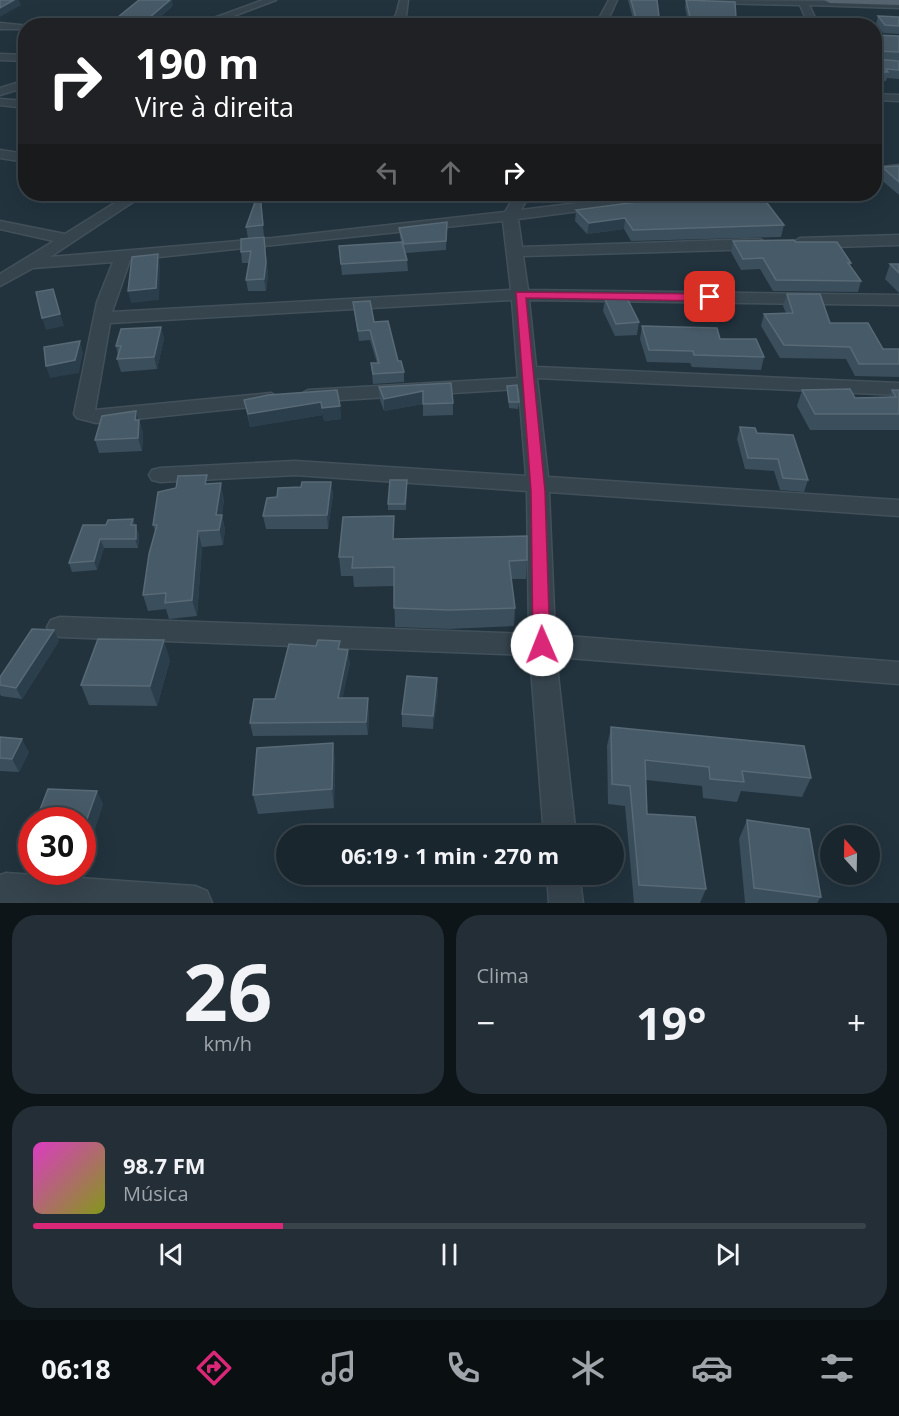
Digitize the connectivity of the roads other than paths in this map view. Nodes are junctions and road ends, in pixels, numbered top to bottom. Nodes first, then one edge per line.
1 (272, 0) edge
2 (404, 0) edge
3 (613, 0) edge
4 (713, 0) edge
5 (830, 0) edge
6 (851, 0) edge
7 (803, 2) junction
8 (899, 3) edge
9 (219, 18) edge
10 (399, 18) edge
11 (604, 18) edge
12 (810, 18) edge
13 (0, 26) edge
14 (18, 26) edge
15 (0, 57) edge
16 (18, 58) edge
17 (18, 86) edge
18 (0, 92) edge
19 (882, 97) edge
20 (899, 98) edge
21 (0, 102) edge
22 (18, 104) edge
23 (0, 154) edge
24 (18, 157) edge
25 (882, 169) edge
26 (899, 169) edge
27 (127, 201) edge
28 (519, 201) edge
29 (626, 201) edge
30 (510, 216) junction
31 (0, 225) edge
32 (69, 239) junction
33 (899, 240) edge
34 (515, 252) junction
35 (123, 257) junction
36 (28, 263) junction
37 (0, 281) edge
38 (520, 294) junction
39 (899, 300) edge
40 (103, 318) junction
41 (528, 377) junction
42 (899, 390) edge
43 (160, 475) dead end
44 (537, 483) junction
45 (899, 508) edge
46 (60, 627) dead end
47 (542, 645) junction
48 (899, 673) edge
49 (559, 825) edge
50 (564, 885) edge
51 (0, 891) edge
52 (195, 903) edge
53 (566, 903) edge

1 - 9 street
2 - 10 street
3 - 11 street
4 - 7 street
5 - 6 main road
6 - 8 main road
7 - 8 street
7 - 12 street
13 - 14 street
15 - 16 street
17 - 18 street
19 - 20 street
21 - 22 street
23 - 24 street
25 - 26 street
27 - 32 street
28 - 30 street
29 - 30 street
30 - 34 street
30 - 35 street
31 - 32 street
32 - 36 street
33 - 34 street
34 - 38 street
35 - 36 street
35 - 40 street
36 - 37 street
38 - 39 street
38 - 40 street
38 - 41 street
40 - 41 street
41 - 42 street
41 - 44 street
43 - 44 street
44 - 45 street
44 - 47 street
46 - 47 street
47 - 48 street
47 - 49 street
50 - 53 street
51 - 52 street

